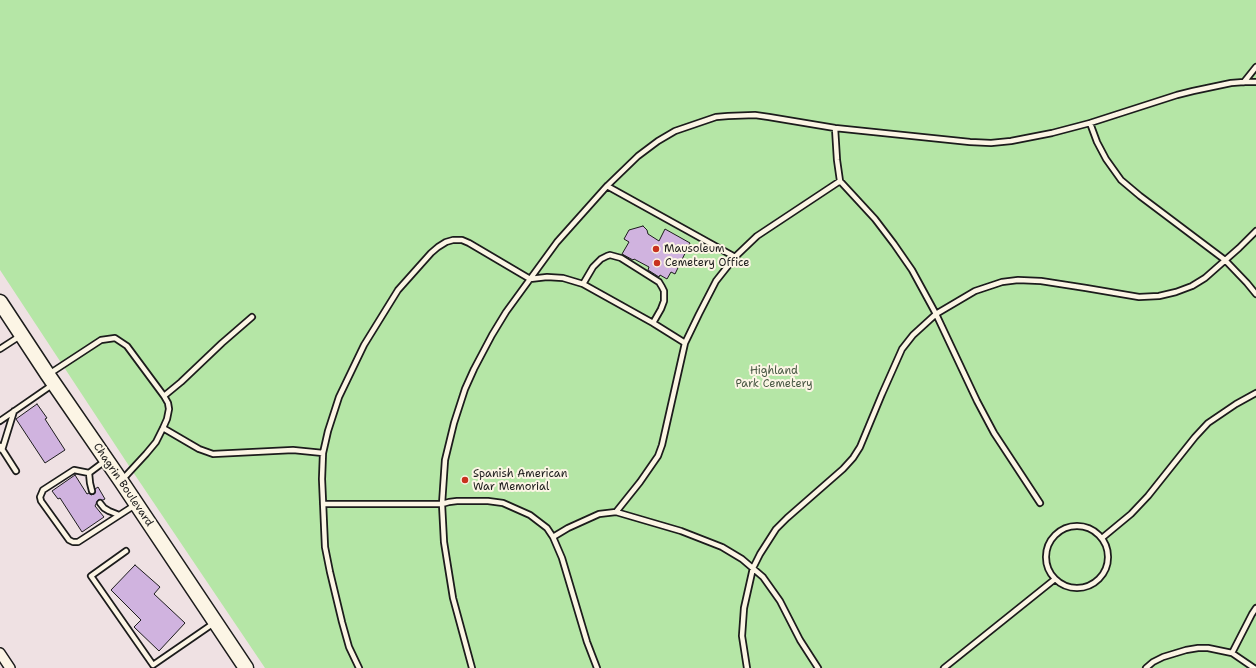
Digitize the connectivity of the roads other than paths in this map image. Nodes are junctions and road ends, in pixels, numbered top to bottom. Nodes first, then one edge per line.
1 (1256, 67) edge
2 (1244, 82) junction
3 (1256, 82) edge
4 (1090, 123) junction
5 (835, 128) junction
6 (840, 181) junction
7 (607, 186) junction
8 (1256, 231) edge
9 (735, 257) junction
10 (1225, 260) junction
11 (530, 279) junction
12 (583, 284) junction
13 (1256, 294) edge
14 (0, 302) edge
15 (936, 314) junction
16 (252, 317) dead end
17 (653, 323) junction
18 (21, 335) junction
19 (685, 343) junction
20 (0, 349) edge
21 (51, 379) junction
22 (1256, 393) edge
23 (164, 396) junction
24 (14, 411) junction
25 (0, 421) edge
26 (163, 428) junction
27 (1, 448) edge
28 (323, 453) junction
29 (107, 460) junction
30 (16, 471) dead end
31 (89, 473) junction
32 (121, 481) junction
33 (92, 491) dead end
34 (100, 502) dead end
35 (1040, 503) dead end
36 (136, 504) junction
37 (323, 504) junction
38 (442, 504) junction
39 (616, 512) junction
40 (119, 515) junction
41 (553, 537) junction
42 (1102, 538) junction
43 (126, 551) dead end
44 (753, 568) junction
45 (1055, 579) junction
46 (1256, 608) edge
47 (215, 622) junction
48 (0, 653) edge
49 (1232, 653) junction
50 (154, 667) edge
51 (10, 668) edge
52 (246, 668) edge
53 (359, 668) edge
54 (472, 668) edge
55 (597, 668) edge
56 (747, 668) edge
57 (818, 668) edge
58 (944, 668) edge
59 (1146, 668) edge
60 (1254, 668) edge

1 - 2 lane
2 - 3 lane
2 - 4 lane
4 - 5 lane
4 - 10 lane
5 - 6 lane
5 - 7 lane
6 - 9 lane
6 - 15 lane
7 - 9 lane
7 - 11 lane
8 - 10 lane
9 - 19 lane
10 - 13 lane
10 - 15 lane
11 - 12 lane
11 - 28 lane
11 - 38 lane
12 - 17 lane
12 - 17 lane
14 - 18 main road, Chagrin Boulevard
15 - 35 lane
15 - 44 lane
16 - 23 lane
17 - 19 lane
18 - 20 lane
18 - 21 main road, Chagrin Boulevard
19 - 39 lane
21 - 23 lane
21 - 24 lane
21 - 29 main road, Chagrin Boulevard
22 - 42 lane
23 - 26 lane
24 - 25 lane
24 - 27 lane
26 - 28 lane
26 - 32 lane
27 - 30 lane
28 - 37 lane
29 - 31 lane
29 - 32 main road, Chagrin Boulevard
31 - 33 lane
31 - 40 lane
32 - 36 main road, Chagrin Boulevard
34 - 40 lane
36 - 40 lane
36 - 47 main road, Chagrin Boulevard
37 - 38 lane
37 - 53 lane
38 - 41 lane
38 - 54 lane
39 - 41 lane
39 - 44 lane
41 - 55 lane
42 - 45 lane
42 - 45 lane
43 - 50 lane
44 - 56 lane
44 - 57 lane
45 - 58 lane
46 - 49 lane
47 - 50 lane
47 - 52 main road, Chagrin Boulevard
48 - 51 street
49 - 59 lane
49 - 60 lane

